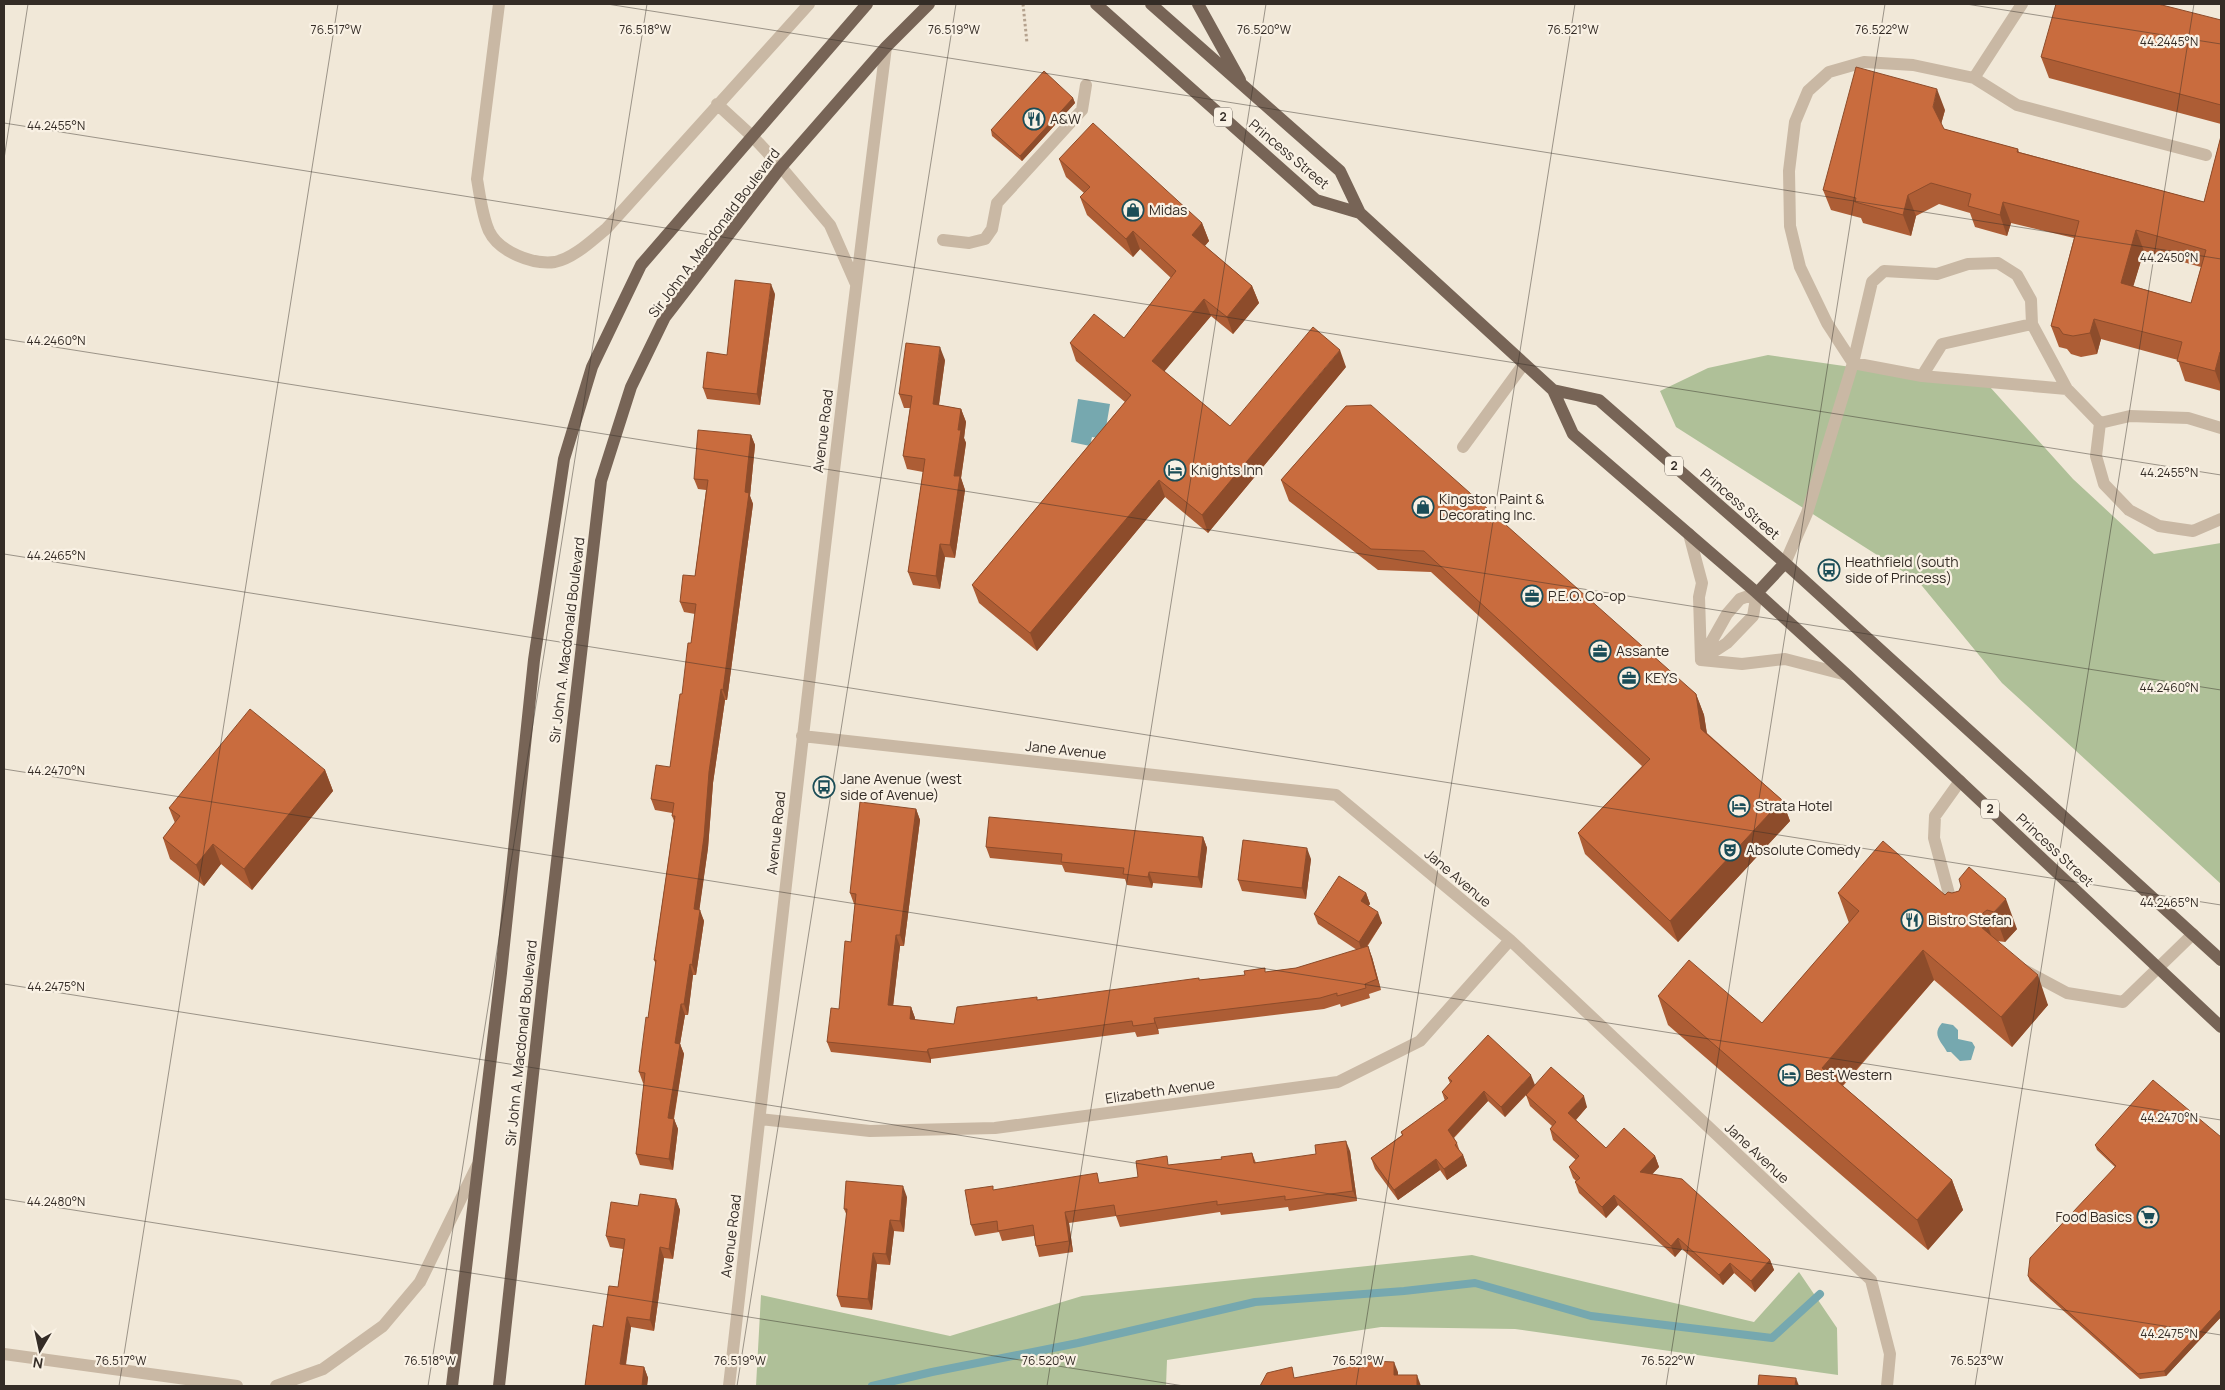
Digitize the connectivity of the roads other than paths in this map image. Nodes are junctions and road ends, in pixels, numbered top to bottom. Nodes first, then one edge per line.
1 (499, 4) edge
2 (809, 4) edge
3 (929, 4) edge
4 (1096, 4) edge
5 (1151, 4) edge
6 (1198, 4) edge
7 (2022, 4) edge
8 (863, 5) edge
9 (886, 47) junction
10 (1974, 78) junction
11 (1086, 85) dead end
12 (1245, 89) junction
13 (717, 104) junction
14 (753, 137) junction
15 (2206, 154) dead end
16 (781, 167) junction
17 (1360, 213) junction
18 (943, 240) dead end
19 (856, 284) junction
20 (2032, 324) junction
21 (1852, 363) junction
22 (1523, 365) junction
23 (1922, 376) junction
24 (2067, 389) junction
25 (1553, 390) junction
26 (2100, 423) junction
27 (2221, 428) edge
28 (1463, 447) dead end
29 (2221, 519) edge
30 (1689, 534) junction
31 (1785, 563) junction
32 (1757, 594) junction
33 (1701, 660) junction
34 (1847, 675) junction
35 (802, 736) junction
36 (1960, 781) junction
37 (1964, 916) edge
38 (2193, 934) junction
39 (1510, 940) junction
40 (2221, 960) edge
41 (2014, 961) edge
42 (2158, 968) junction
43 (2221, 1027) edge
44 (760, 1119) junction
45 (477, 1166) junction
46 (4, 1354) edge
47 (237, 1386) edge
48 (276, 1386) edge
49 (452, 1386) edge
50 (499, 1386) edge
51 (729, 1386) edge
52 (1887, 1386) edge

1 - 13 street
2 - 13 street
3 - 9 main road, Sir John A. Macdonald Boulevard
4 - 17 main road, Princess Street / 2
5 - 12 main road, Princess Street / 2
6 - 12 main road
7 - 10 street
8 - 14 main road, Sir John A. Macdonald Boulevard
9 - 16 main road, Sir John A. Macdonald Boulevard
9 - 19 street, Avenue Road
10 - 15 street
10 - 21 street
11 - 18 street
12 - 17 main road, Princess Street / 2
13 - 14 street
14 - 16 street
14 - 45 main road, Sir John A. Macdonald Boulevard
16 - 19 street
16 - 50 main road, Sir John A. Macdonald Boulevard
17 - 22 main road, Princess Street / 2
19 - 35 street, Avenue Road
20 - 21 street
20 - 23 street
20 - 24 street
21 - 23 street
21 - 31 street
22 - 25 main road, Princess Street / 2
22 - 28 street
23 - 24 street
24 - 26 street
25 - 30 main road, Princess Street / 2
25 - 31 main road, Princess Street / 2
26 - 27 street
26 - 29 street
30 - 32 main road, Princess Street / 2
30 - 33 street
31 - 32 main road
31 - 38 main road, Princess Street / 2
32 - 33 street
32 - 33 street
32 - 34 main road, Princess Street / 2
33 - 34 street
34 - 36 main road, Princess Street / 2
35 - 39 street, Jane Avenue
35 - 44 street, Avenue Road
36 - 37 street
36 - 42 main road, Princess Street / 2
38 - 40 main road, Princess Street / 2
38 - 42 street
39 - 44 street, Elizabeth Avenue
39 - 52 street, Jane Avenue
41 - 42 street
42 - 43 main road, Princess Street / 2
44 - 51 street, Avenue Road
45 - 48 street
45 - 49 main road, Sir John A. Macdonald Boulevard
46 - 47 street

